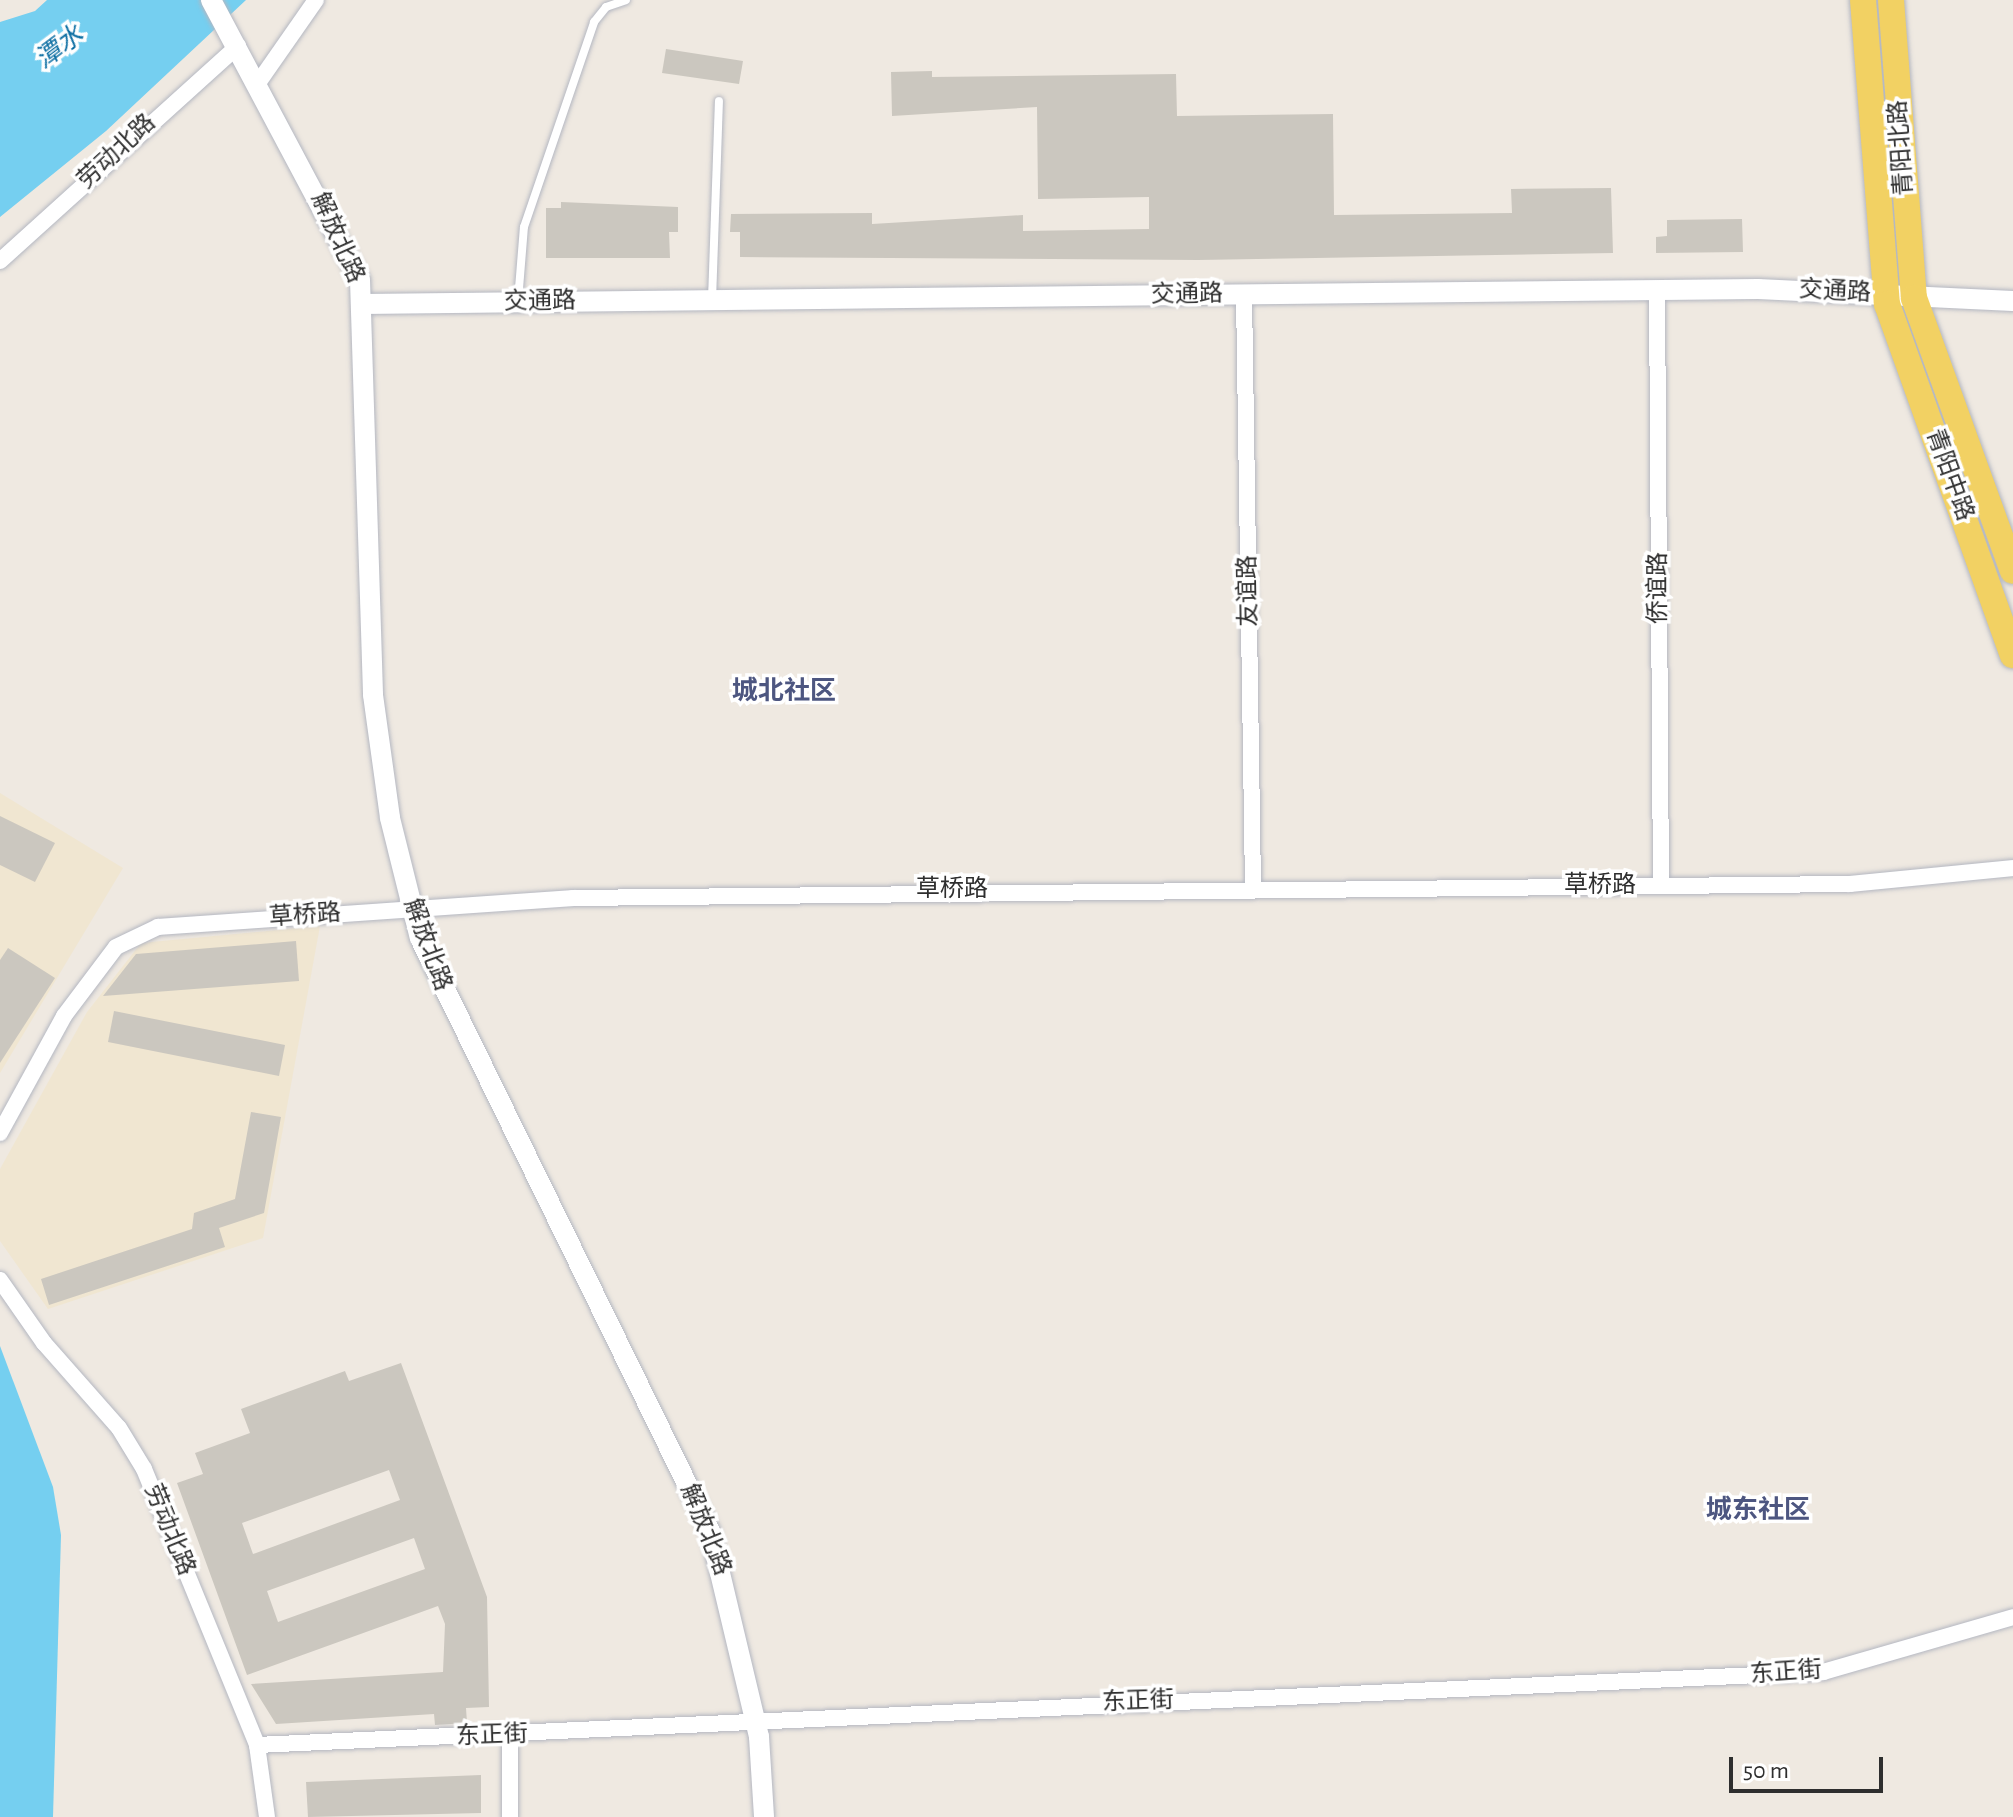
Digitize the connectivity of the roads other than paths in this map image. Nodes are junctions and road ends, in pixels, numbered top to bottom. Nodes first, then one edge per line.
1 (211, 0) edge
2 (316, 0) edge
3 (626, 0) edge
4 (1863, 0) edge
5 (1891, 0) edge
6 (236, 43) junction
7 (258, 83) junction
8 (719, 101) dead end
9 (0, 261) edge
10 (1657, 289) junction
11 (1244, 294) junction
12 (1886, 295) junction
13 (1914, 297) junction
14 (712, 300) junction
15 (2013, 301) edge
16 (517, 302) junction
17 (362, 304) junction
18 (2013, 571) edge
19 (2013, 655) edge
20 (2013, 868) edge
21 (1661, 886) junction
22 (1253, 888) junction
23 (411, 909) junction
24 (0, 1133) edge
25 (0, 1280) edge
26 (2013, 1617) edge
27 (755, 1719) junction
28 (510, 1736) junction
29 (257, 1745) junction
30 (267, 1817) edge
31 (510, 1817) edge
32 (764, 1817) edge

1 - 6 street, 解放北路
2 - 7 street
3 - 16 lane
4 - 12 main road, 青阳北路
5 - 13 main road, 青阳北路
6 - 7 street, 解放北路
6 - 9 street, 劳动北路
7 - 17 street, 解放北路
8 - 14 lane
10 - 11 street, 交通路
10 - 12 street, 交通路
10 - 21 street, 侨谊路
11 - 14 street, 交通路
11 - 22 street, 友谊路
12 - 13 street, 交通路
12 - 19 main road, 青阳中路
13 - 15 street, 交通路
13 - 18 main road, 青阳中路
14 - 16 street, 交通路
16 - 17 street, 交通路
17 - 23 street, 解放北路
20 - 21 street, 草桥路
21 - 22 street, 草桥路
22 - 23 street, 草桥路
23 - 24 street, 草桥路
23 - 27 street, 解放北路
25 - 29 street, 劳动北路
26 - 27 street, 东正街
27 - 28 street, 东正街
27 - 32 street, 解放北路
28 - 29 street, 东正街
28 - 31 street
29 - 30 street, 劳动北路

